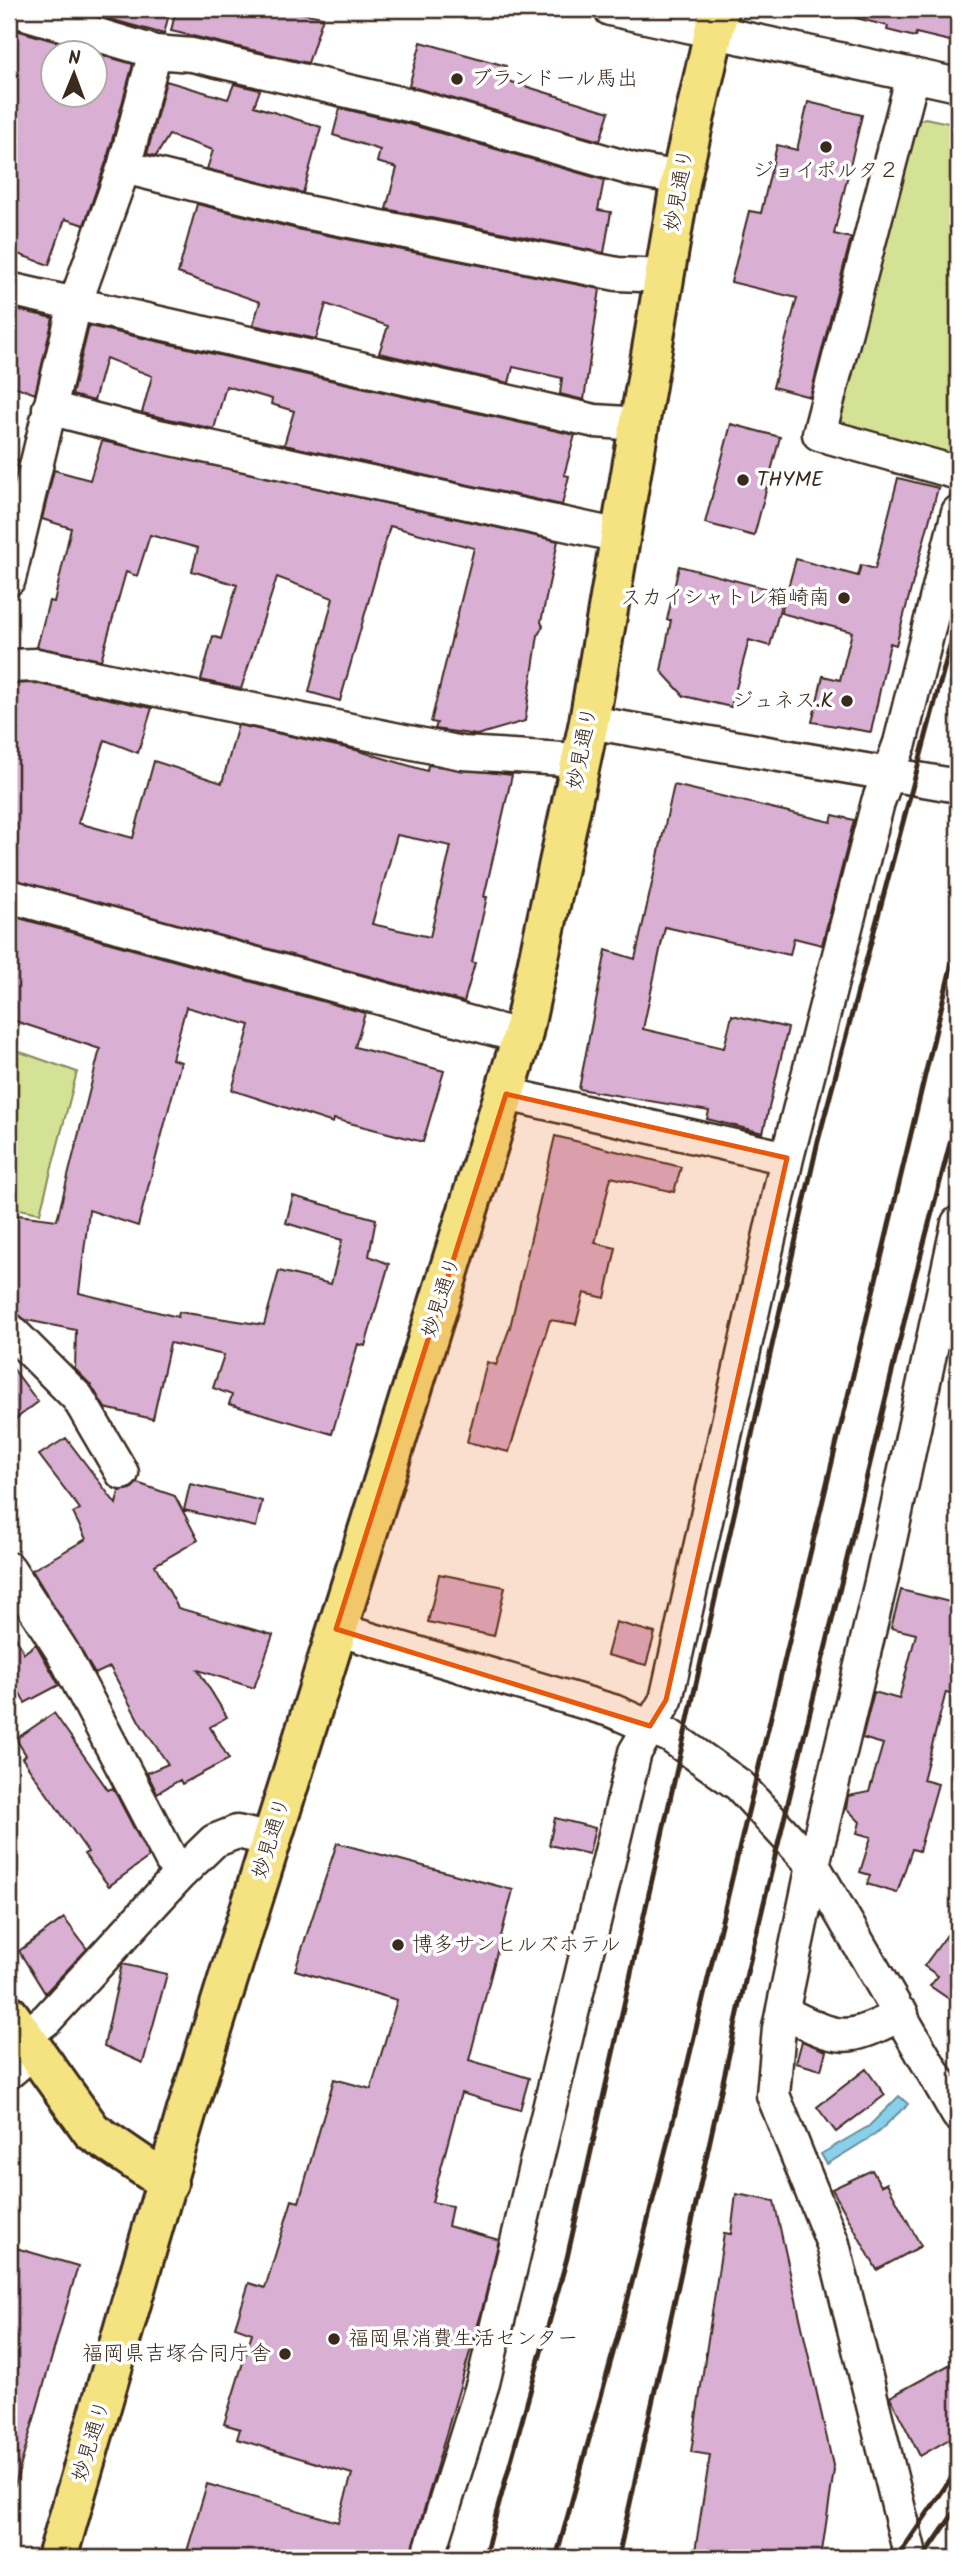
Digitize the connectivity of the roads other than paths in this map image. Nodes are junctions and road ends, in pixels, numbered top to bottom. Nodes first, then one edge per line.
1 (11, 9) edge
2 (610, 9) edge
3 (716, 20) edge
4 (155, 52) junction
5 (913, 75) junction
6 (958, 85) edge
7 (124, 167) junction
8 (681, 178) junction
9 (665, 276) junction
10 (9, 289) edge
11 (75, 304) junction
12 (49, 408) junction
13 (640, 424) junction
14 (958, 473) edge
15 (17, 505) edge
16 (958, 512) edge
17 (620, 536) junction
18 (9, 579) edge
19 (9, 666) edge
20 (589, 722) junction
21 (581, 760) junction
22 (890, 774) junction
23 (958, 786) edge
24 (9, 896) edge
25 (522, 1037) junction
26 (506, 1094) junction
27 (787, 1158) junction
28 (958, 1223) edge
29 (9, 1329) edge
30 (122, 1473) dead end
31 (9, 1569) edge
32 (336, 1629) junction
33 (650, 1726) junction
34 (272, 1840) junction
35 (813, 1865) junction
36 (179, 1875) junction
37 (783, 2012) junction
38 (902, 2014) junction
39 (19, 2044) edge
40 (958, 2115) edge
41 (168, 2183) junction
42 (57, 2558) edge
43 (428, 2558) edge
44 (911, 2558) edge

1 - 4 street
2 - 3 street
3 - 5 street
3 - 8 main road, 妙見通り
4 - 7 street
4 - 8 street
5 - 6 street
5 - 14 street
7 - 9 street
7 - 11 street
8 - 9 main road, 妙見通り
9 - 13 main road, 妙見通り
10 - 11 street
11 - 12 street
11 - 13 street
12 - 15 street
12 - 17 street
13 - 17 main road, 妙見通り
15 - 18 street
16 - 22 street
17 - 20 main road, 妙見通り
19 - 21 street
20 - 21 main road, 妙見通り
20 - 22 street
21 - 25 main road, 妙見通り
22 - 23 street
22 - 27 street
24 - 25 street
25 - 26 main road, 妙見通り
26 - 27 street
26 - 32 main road, 妙見通り
27 - 33 street
28 - 35 street
29 - 30 street
31 - 36 street
32 - 33 street
32 - 34 main road, 妙見通り
33 - 35 street
33 - 43 street
34 - 36 street
34 - 41 main road, 妙見通り
35 - 37 street
35 - 38 street
36 - 39 street
37 - 38 street
37 - 44 street
38 - 40 street
39 - 41 main road
41 - 42 main road, 妙見通り

